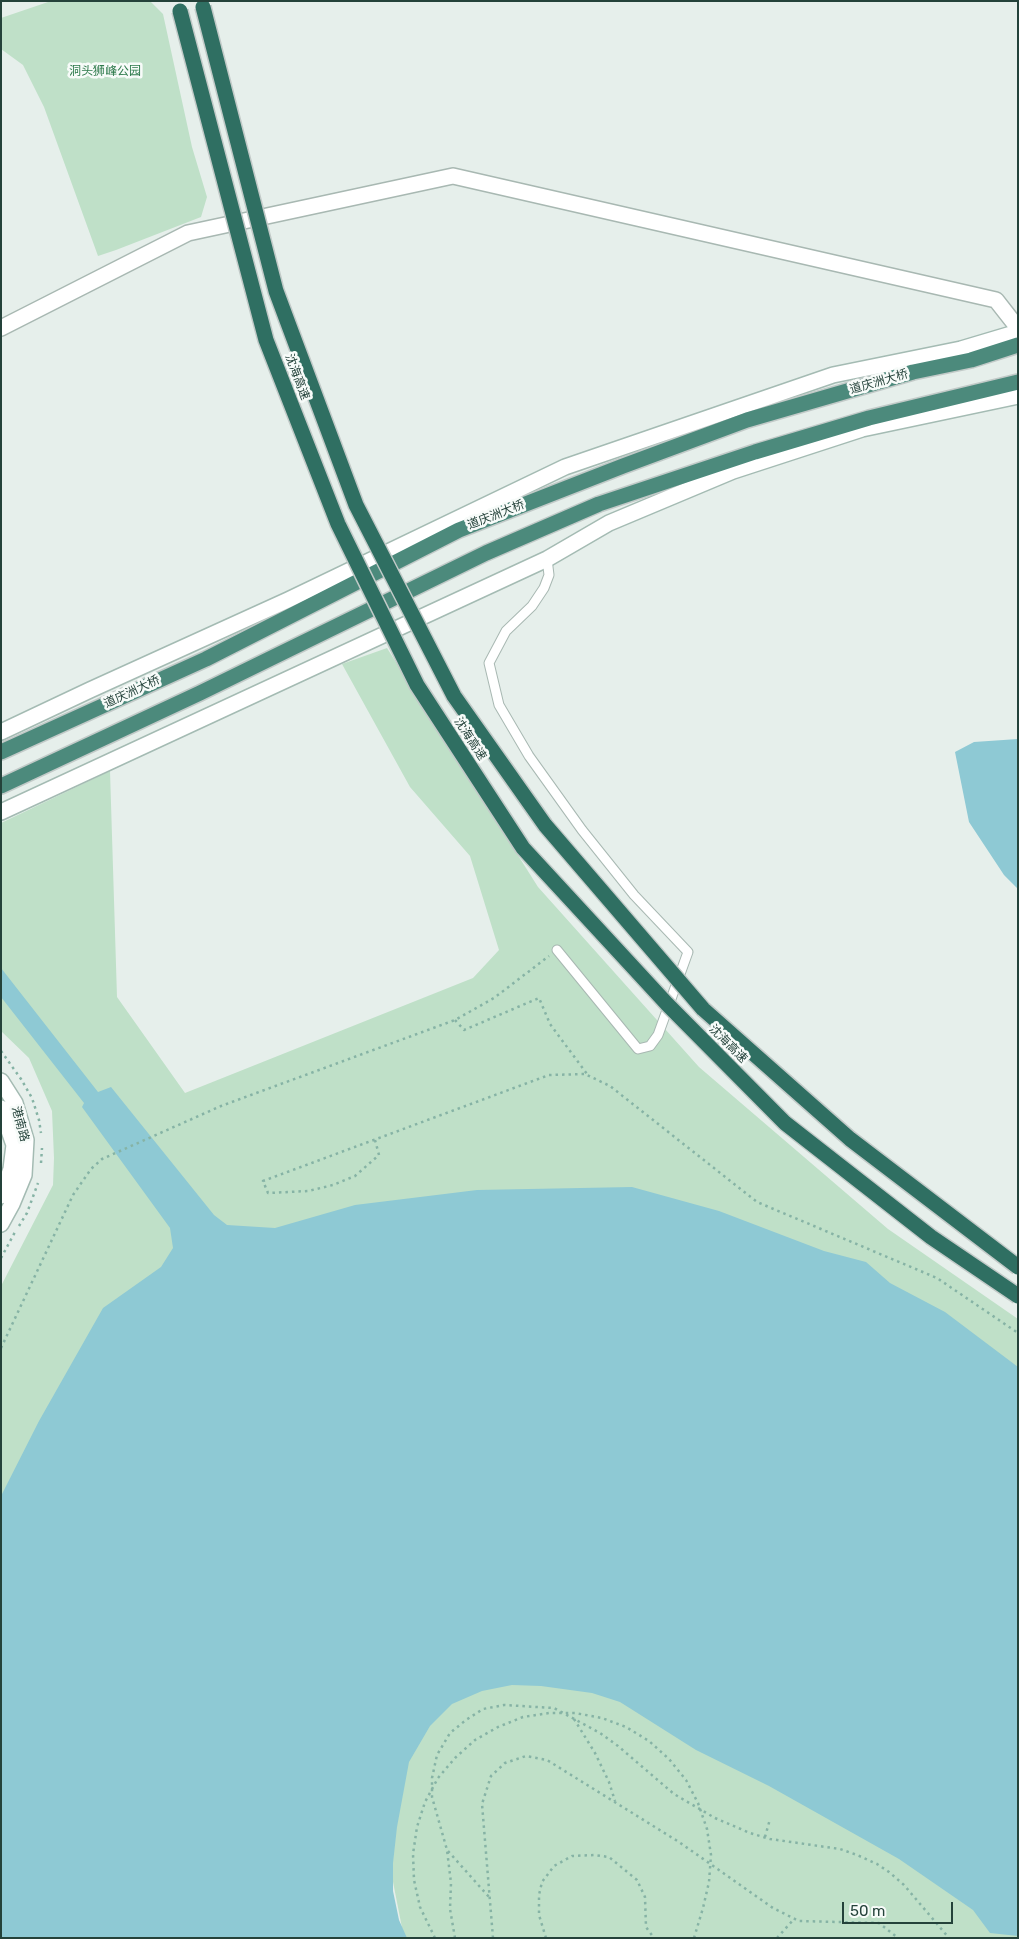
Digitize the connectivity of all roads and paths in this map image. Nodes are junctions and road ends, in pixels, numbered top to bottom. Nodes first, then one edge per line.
1 (203, 7) dead end
2 (180, 11) dead end
3 (1, 328) edge
4 (1018, 328) edge
5 (1018, 332) edge
6 (1018, 345) edge
7 (1018, 382) edge
8 (1018, 396) edge
9 (547, 559) junction
10 (1, 732) edge
11 (1, 752) edge
12 (1, 786) edge
13 (1, 812) edge
14 (557, 950) joint
15 (455, 1020) junction
16 (588, 1075) junction
17 (1, 1081) edge
18 (1, 1108) edge
19 (375, 1140) junction
20 (1, 1196) edge
21 (1, 1224) edge
22 (1018, 1267) edge
23 (1018, 1296) edge
24 (1018, 1333) edge
25 (1, 1348) edge
26 (573, 1718) junction
27 (615, 1802) junction
28 (770, 1819) dead end
29 (765, 1837) junction
30 (447, 1850) junction
31 (490, 1899) junction
32 (794, 1919) junction
33 (435, 1938) edge
34 (455, 1938) edge
35 (493, 1938) edge
36 (546, 1938) edge
37 (654, 1938) edge
38 (694, 1938) edge
39 (777, 1938) edge
40 (898, 1938) edge
41 (949, 1938) edge

1 - 22 highway, 沈海高速, bridge
2 - 23 highway, 沈海高速, bridge
3 - 4 main road
5 - 10 main road
6 - 11 highway, 道庆洲大桥, bridge
7 - 12 highway, bridge
8 - 9 main road
9 - 13 main road
9 - 14 lane
14 - 15 path
15 - 16 path
15 - 25 path
16 - 19 path
16 - 24 path
17 - 21 main road, 港南路
18 - 20 main road, 港南路
19 - 19 path
26 - 27 path
26 - 29 path
26 - 30 path
27 - 31 path
27 - 32 path
28 - 29 path
29 - 41 path
30 - 31 path
30 - 34 path
31 - 35 path
32 - 39 path
32 - 40 path
33 - 38 path, bridge
36 - 37 path

